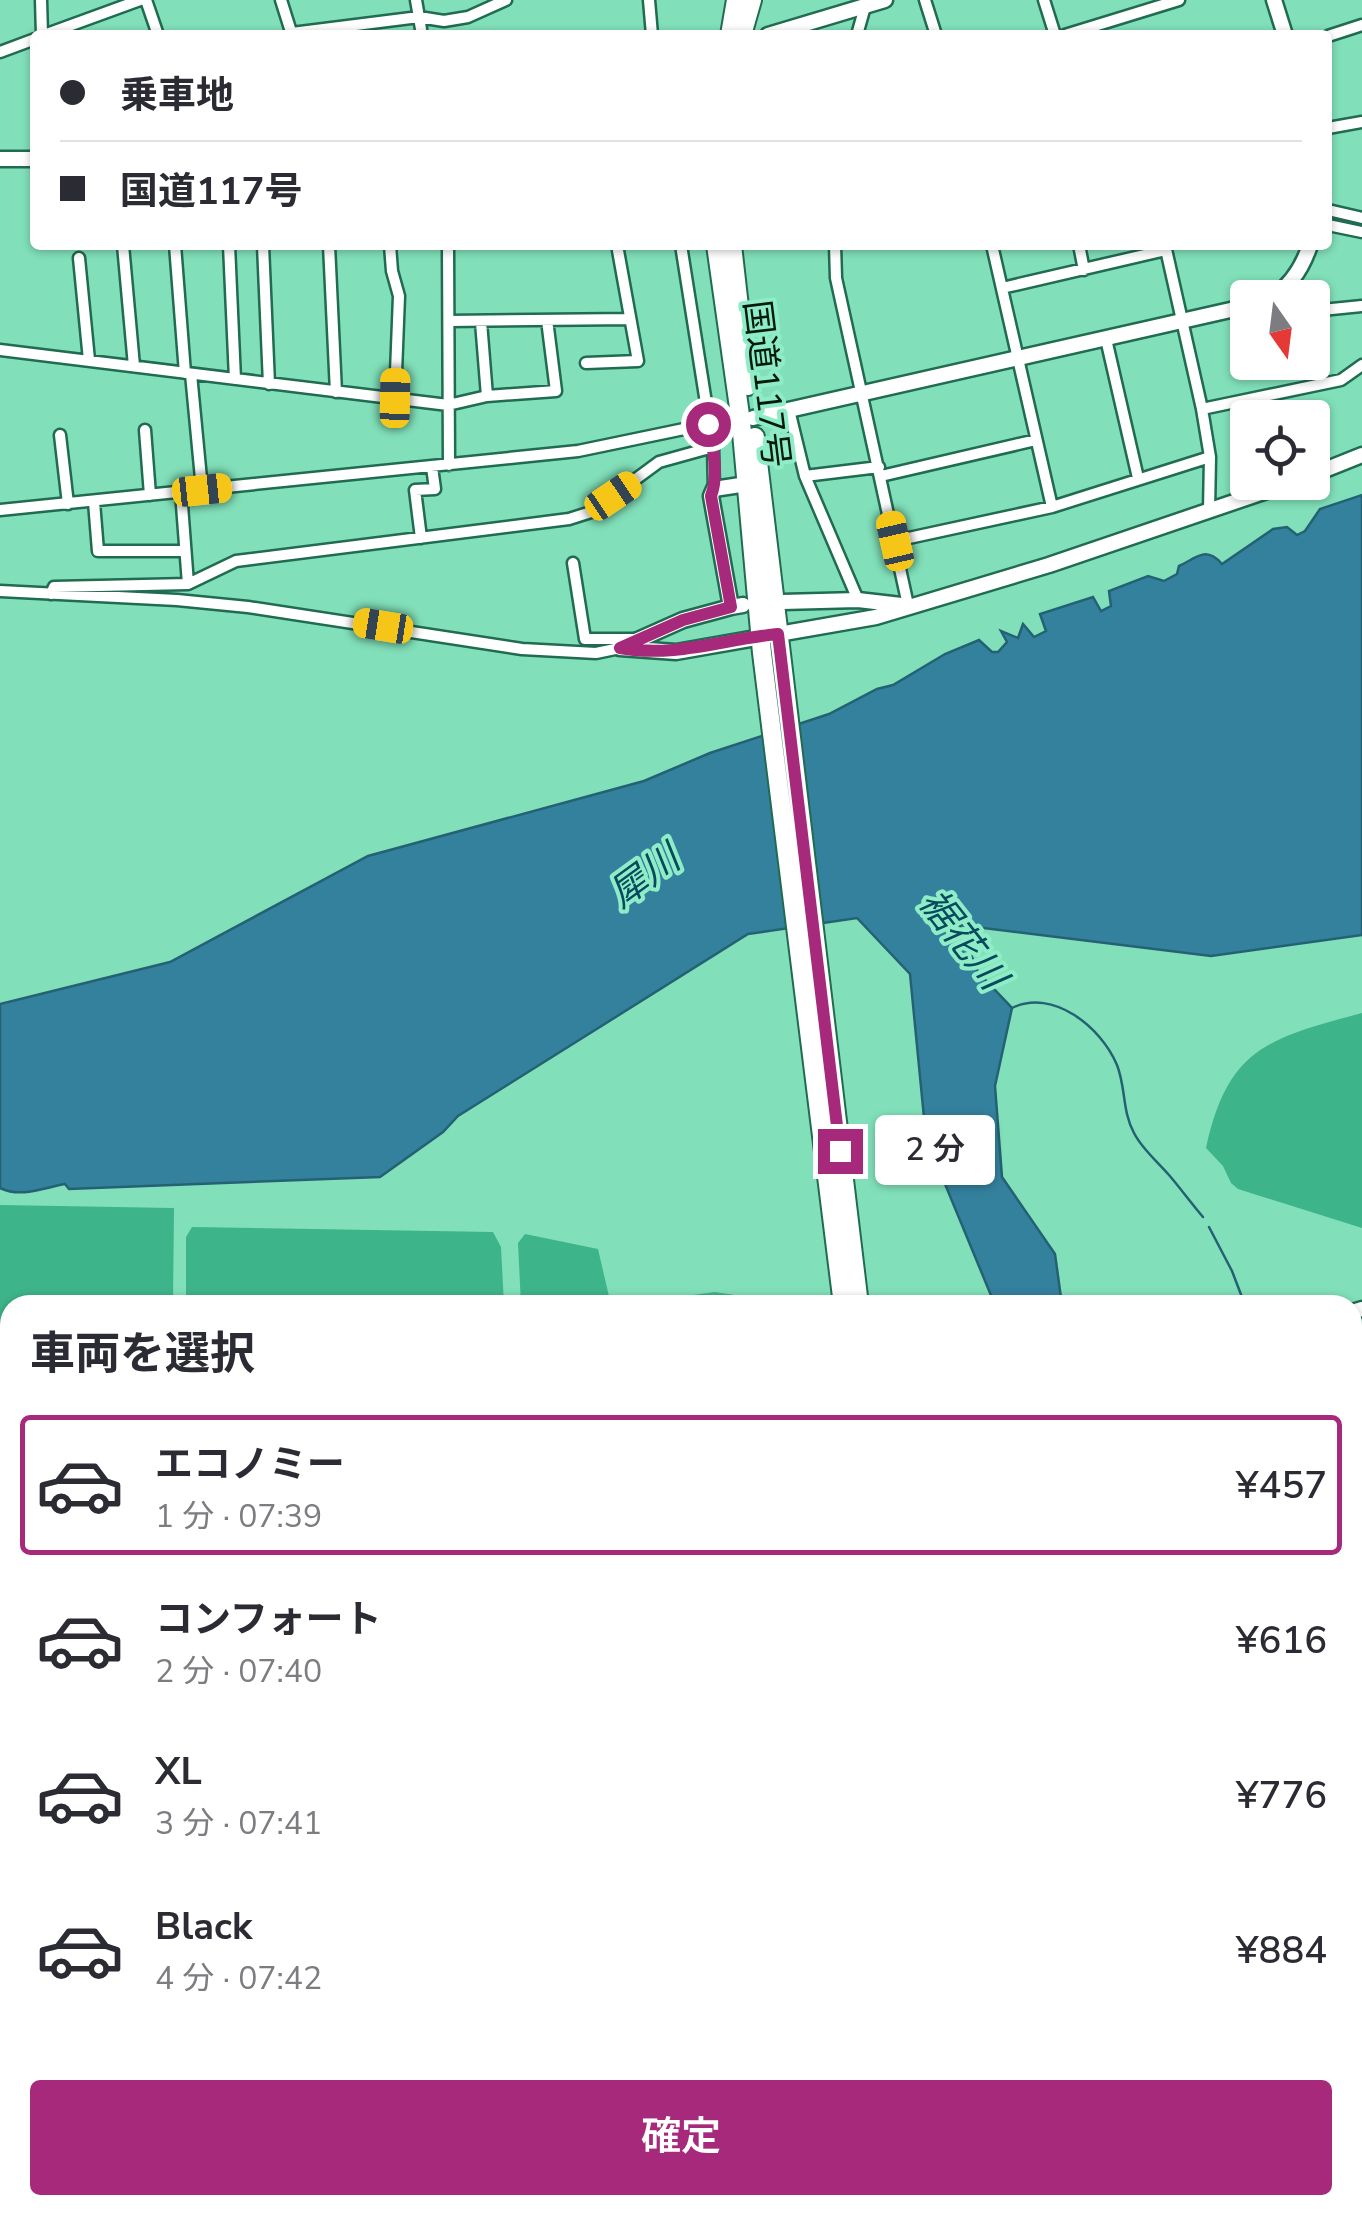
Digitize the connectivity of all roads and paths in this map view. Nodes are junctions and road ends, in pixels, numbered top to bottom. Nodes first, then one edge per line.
1 (41, 0) edge
2 (143, 0) edge
3 (281, 0) edge
4 (416, 0) edge
5 (506, 0) edge
6 (649, 0) edge
7 (736, 0) edge
8 (752, 0) edge
9 (885, 0) edge
10 (925, 0) edge
11 (1044, 0) edge
12 (1178, 0) edge
13 (1274, 0) edge
14 (865, 4) edge
15 (106, 6) edge
16 (419, 17) junction
17 (79, 22) junction
18 (1362, 26) edge
19 (43, 30) edge
20 (57, 30) edge
21 (83, 30) edge
22 (156, 30) edge
23 (291, 30) edge
24 (322, 30) edge
25 (421, 30) edge
26 (652, 30) edge
27 (731, 30) edge
28 (743, 30) edge
29 (784, 30) edge
30 (858, 30) edge
31 (934, 30) edge
32 (1053, 30) edge
33 (1082, 30) edge
34 (1283, 30) edge
35 (1332, 35) edge
36 (30, 40) edge
37 (0, 52) edge
38 (1362, 122) edge
39 (1332, 127) edge
40 (3, 156) edge
41 (30, 159) edge
42 (1332, 211) edge
43 (1362, 218) edge
44 (1332, 226) edge
45 (1362, 232) edge
46 (122, 250) edge
47 (176, 250) edge
48 (229, 250) edge
49 (264, 250) edge
50 (329, 250) edge
51 (390, 250) edge
52 (448, 250) edge
53 (618, 250) edge
54 (682, 250) edge
55 (717, 250) edge
56 (733, 250) edge
57 (835, 250) edge
58 (993, 250) edge
59 (1080, 250) edge
60 (1159, 250) edge
61 (1166, 250) edge
62 (1308, 250) edge
63 (79, 258) dead end
64 (1084, 270) junction
65 (1292, 280) edge
66 (1002, 288) junction
67 (1362, 306) edge
68 (1330, 309) edge
69 (1230, 310) edge
70 (630, 318) junction
71 (547, 320) junction
72 (449, 321) junction
73 (481, 322) junction
74 (1182, 322) junction
75 (1106, 339) junction
76 (0, 350) edge
77 (1018, 358) junction
78 (88, 360) junction
79 (586, 363) dead end
80 (1362, 365) edge
81 (134, 366) junction
82 (188, 374) junction
83 (234, 379) junction
84 (268, 384) junction
85 (336, 392) junction
86 (862, 394) junction
87 (487, 396) junction
88 (395, 398) junction
89 (448, 406) junction
90 (789, 410) junction
91 (1202, 410) junction
92 (752, 418) junction
93 (708, 424) junction
94 (144, 430) dead end
95 (60, 435) dead end
96 (1036, 440) junction
97 (713, 447) junction
98 (1362, 455) edge
99 (1210, 457) junction
100 (449, 465) junction
101 (432, 467) junction
102 (1330, 468) edge
103 (880, 471) junction
104 (805, 476) junction
105 (1138, 478) junction
106 (747, 484) junction
107 (714, 489) junction
108 (202, 490) junction
109 (181, 492) junction
110 (150, 495) junction
111 (1241, 500) edge
112 (94, 502) junction
113 (68, 504) junction
114 (1052, 506) junction
115 (0, 510) edge
116 (1210, 511) junction
117 (420, 538) junction
118 (895, 541) junction
119 (184, 551) junction
120 (573, 563) dead end
121 (188, 584) junction
122 (0, 591) edge
123 (51, 594) junction
124 (858, 600) junction
125 (782, 602) dead end
126 (908, 605) junction
127 (642, 639) junction
128 (770, 643) junction
129 (620, 648) junction
130 (841, 1295) edge
131 (858, 1295) edge

1 - 19 street
2 - 15 street
2 - 22 street
3 - 23 street
4 - 16 street
5 - 16 street
6 - 26 street
7 - 27 highway
8 - 28 highway
9 - 14 street
10 - 31 street
11 - 32 street
12 - 33 street
13 - 34 street
14 - 29 street
14 - 30 street
15 - 17 street
16 - 24 street
16 - 25 street
17 - 20 street
17 - 21 street
18 - 35 street
36 - 37 street
38 - 39 street
40 - 41 street
42 - 43 street
44 - 45 street
46 - 81 street
47 - 82 street
48 - 83 street
49 - 84 street
50 - 85 street
51 - 88 street
52 - 72 street
53 - 70 street
54 - 93 street
55 - 106 highway, 国道117号
56 - 92 highway, 国道117号
57 - 86 street
58 - 66 street
59 - 64 street
60 - 64 street
61 - 74 street
62 - 65 street
63 - 78 street
64 - 66 street
66 - 77 street
67 - 68 street
69 - 74 street
70 - 71 street
70 - 79 street
71 - 73 street
71 - 87 street
72 - 73 street
72 - 89 street
73 - 87 street
74 - 75 street
74 - 91 street
75 - 77 street
75 - 105 street
76 - 78 street
77 - 86 street
77 - 96 street
78 - 81 street
80 - 91 street
81 - 82 street
82 - 83 street
82 - 108 street
83 - 84 street
84 - 85 street
85 - 88 street
86 - 90 street
86 - 103 street
87 - 89 street
88 - 89 street
89 - 100 street
90 - 92 street
90 - 104 street
91 - 99 street
92 - 128 highway, 国道117号
93 - 97 street
93 - 100 street
94 - 110 street
95 - 113 street
96 - 103 street
96 - 114 street
97 - 107 street
97 - 117 street
98 - 102 street
99 - 105 street
99 - 116 street
100 - 101 street
101 - 108 street
101 - 117 street
103 - 104 street
103 - 118 street
104 - 124 street
105 - 114 street
106 - 107 street
106 - 128 highway, 国道117号
107 - 127 street
108 - 109 street
109 - 110 street
109 - 119 street
110 - 112 street
111 - 116 street
112 - 113 street
112 - 119 street
113 - 115 street
114 - 118 street
116 - 126 street
117 - 121 street
118 - 126 street
119 - 121 street
120 - 127 street
121 - 123 street
122 - 123 street
123 - 129 street
124 - 125 street
124 - 126 street
126 - 128 street
127 - 129 street
128 - 129 street
128 - 130 highway, 国道117号
128 - 131 highway, 国道117号

